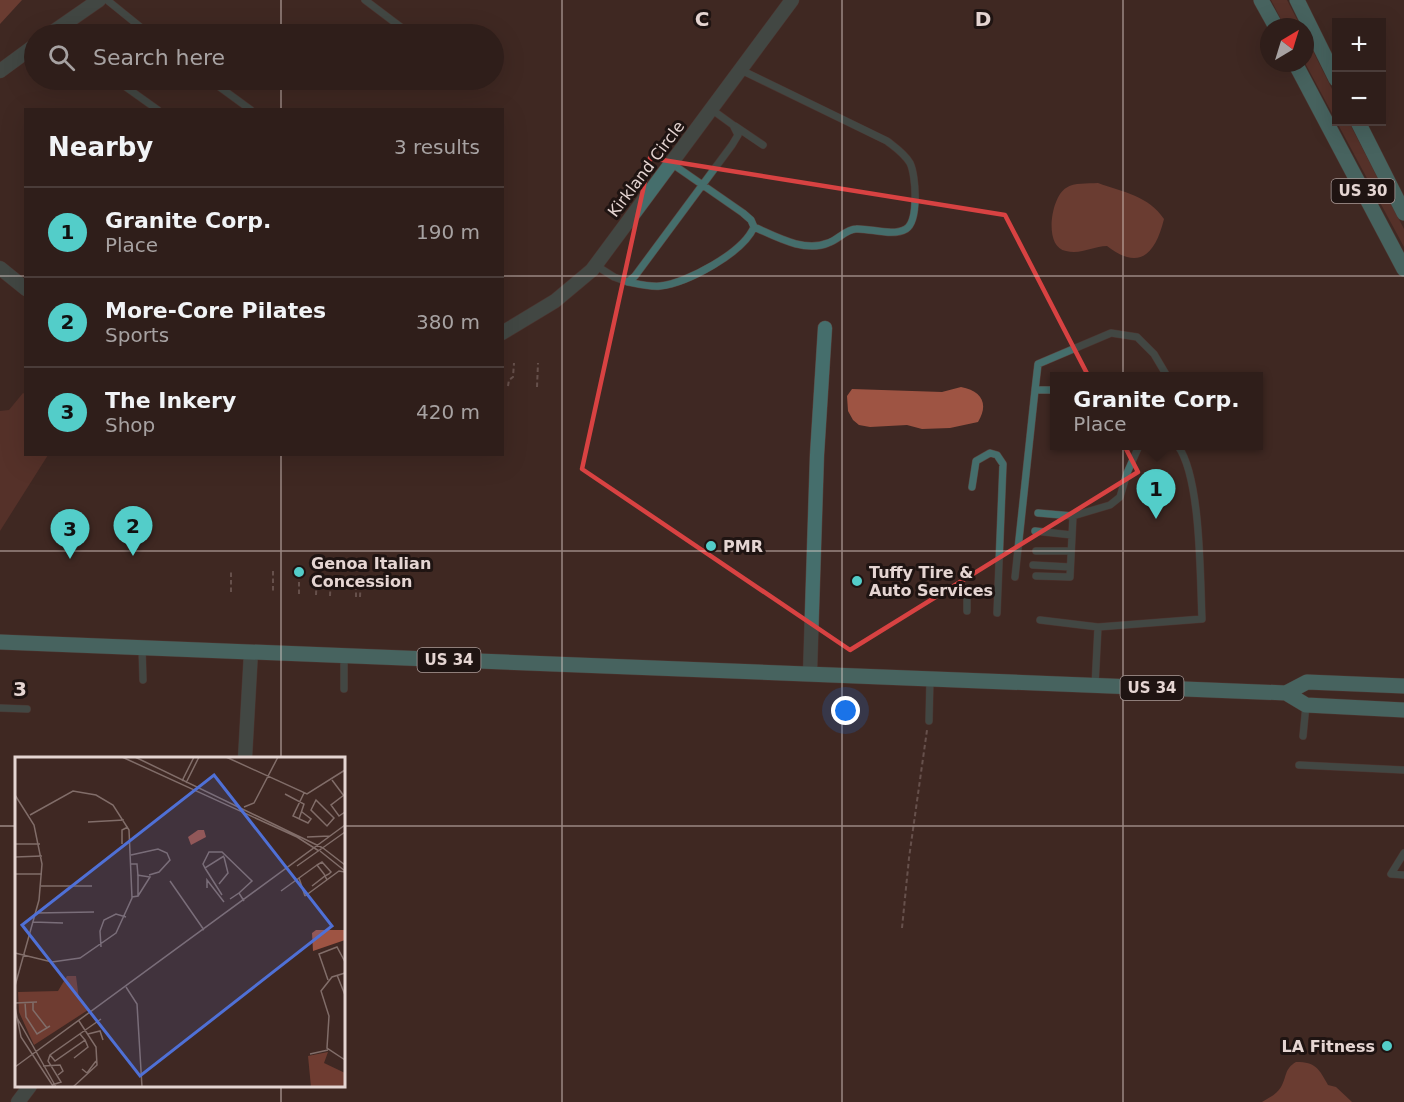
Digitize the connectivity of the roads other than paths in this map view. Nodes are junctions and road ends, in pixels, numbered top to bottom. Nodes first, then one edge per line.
1 (99, 0) edge
2 (107, 0) edge
3 (365, 0) edge
4 (792, 0) edge
5 (1262, 0) edge
6 (1297, 0) edge
7 (1271, 18) edge
8 (69, 24) edge
9 (137, 24) edge
10 (397, 24) edge
11 (24, 53) edge
12 (0, 70) edge
13 (741, 70) junction
14 (1300, 72) edge
15 (1333, 72) edge
16 (130, 90) edge
17 (224, 90) edge
18 (155, 108) edge
19 (248, 108) edge
20 (711, 109) junction
21 (733, 125) junction
22 (1360, 126) edge
23 (763, 145) dead end
24 (671, 163) junction
25 (701, 188) junction
26 (1404, 213) edge
27 (754, 227) junction
28 (596, 265) junction
29 (0, 268) edge
30 (1404, 269) edge
31 (628, 282) junction
32 (24, 287) edge
33 (825, 328) dead end
34 (504, 331) edge
35 (1165, 372) edge
36 (1035, 390) junction
37 (1050, 390) edge
38 (1137, 450) edge
39 (1181, 450) edge
40 (972, 487) dead end
41 (1038, 513) dead end
42 (1072, 516) junction
43 (1035, 531) dead end
44 (1072, 535) junction
45 (1036, 550) dead end
46 (1071, 551) junction
47 (1033, 565) dead end
48 (1070, 567) junction
49 (1036, 576) dead end
50 (1016, 577) dead end
51 (967, 588) dead end
52 (967, 611) dead end
53 (997, 613) dead end
54 (1040, 620) dead end
55 (1098, 627) junction
56 (0, 642) edge
57 (142, 648) junction
58 (250, 652) junction
59 (344, 656) junction
60 (810, 674) junction
61 (930, 679) junction
62 (143, 680) dead end
63 (1095, 686) junction
64 (1404, 686) edge
65 (344, 689) dead end
66 (1286, 693) junction
67 (1306, 705) junction
68 (0, 708) edge
69 (27, 709) dead end
70 (1404, 710) edge
71 (929, 722) road end
72 (1303, 736) dead end
73 (245, 757) edge
74 (1299, 765) dead end
75 (1404, 770) edge
76 (1404, 853) edge
77 (1404, 875) edge
78 (29, 1087) edge
79 (18, 1102) edge

1 - 8 street
2 - 9 lane
3 - 10 lane
4 - 13 street, Kirkland Circle
5 - 7 main road
6 - 15 main road
11 - 12 street
13 - 20 street, Kirkland Circle
13 - 27 lane
14 - 30 main road, US 30
16 - 18 lane
17 - 19 lane
20 - 21 lane
20 - 24 street, Kirkland Circle
21 - 23 lane
21 - 25 lane
22 - 26 main road, US 30
24 - 25 lane
24 - 28 street, Kirkland Circle
25 - 27 lane
25 - 31 lane
27 - 31 lane
28 - 31 lane
28 - 34 street, Kirkland Circle
29 - 32 street
33 - 60 street
35 - 36 lane
36 - 37 lane
36 - 50 lane
38 - 42 lane
39 - 55 lane
40 - 53 lane
41 - 42 lane
42 - 44 lane
43 - 44 lane
44 - 46 lane
45 - 46 lane
46 - 48 lane
47 - 48 lane
48 - 49 lane
51 - 52 lane
54 - 55 lane
55 - 63 lane
56 - 57 main road, US 34
57 - 58 main road, US 34
57 - 62 lane
58 - 59 main road, US 34
58 - 73 street
59 - 60 main road, US 34
59 - 65 lane
60 - 61 main road, US 34
61 - 63 main road, US 34
61 - 71 lane
63 - 66 main road, US 34
64 - 66 main road, US 34
66 - 67 main road, US 34
67 - 70 main road, US 34
67 - 72 lane
68 - 69 lane
74 - 75 lane
76 - 77 lane
78 - 79 street

